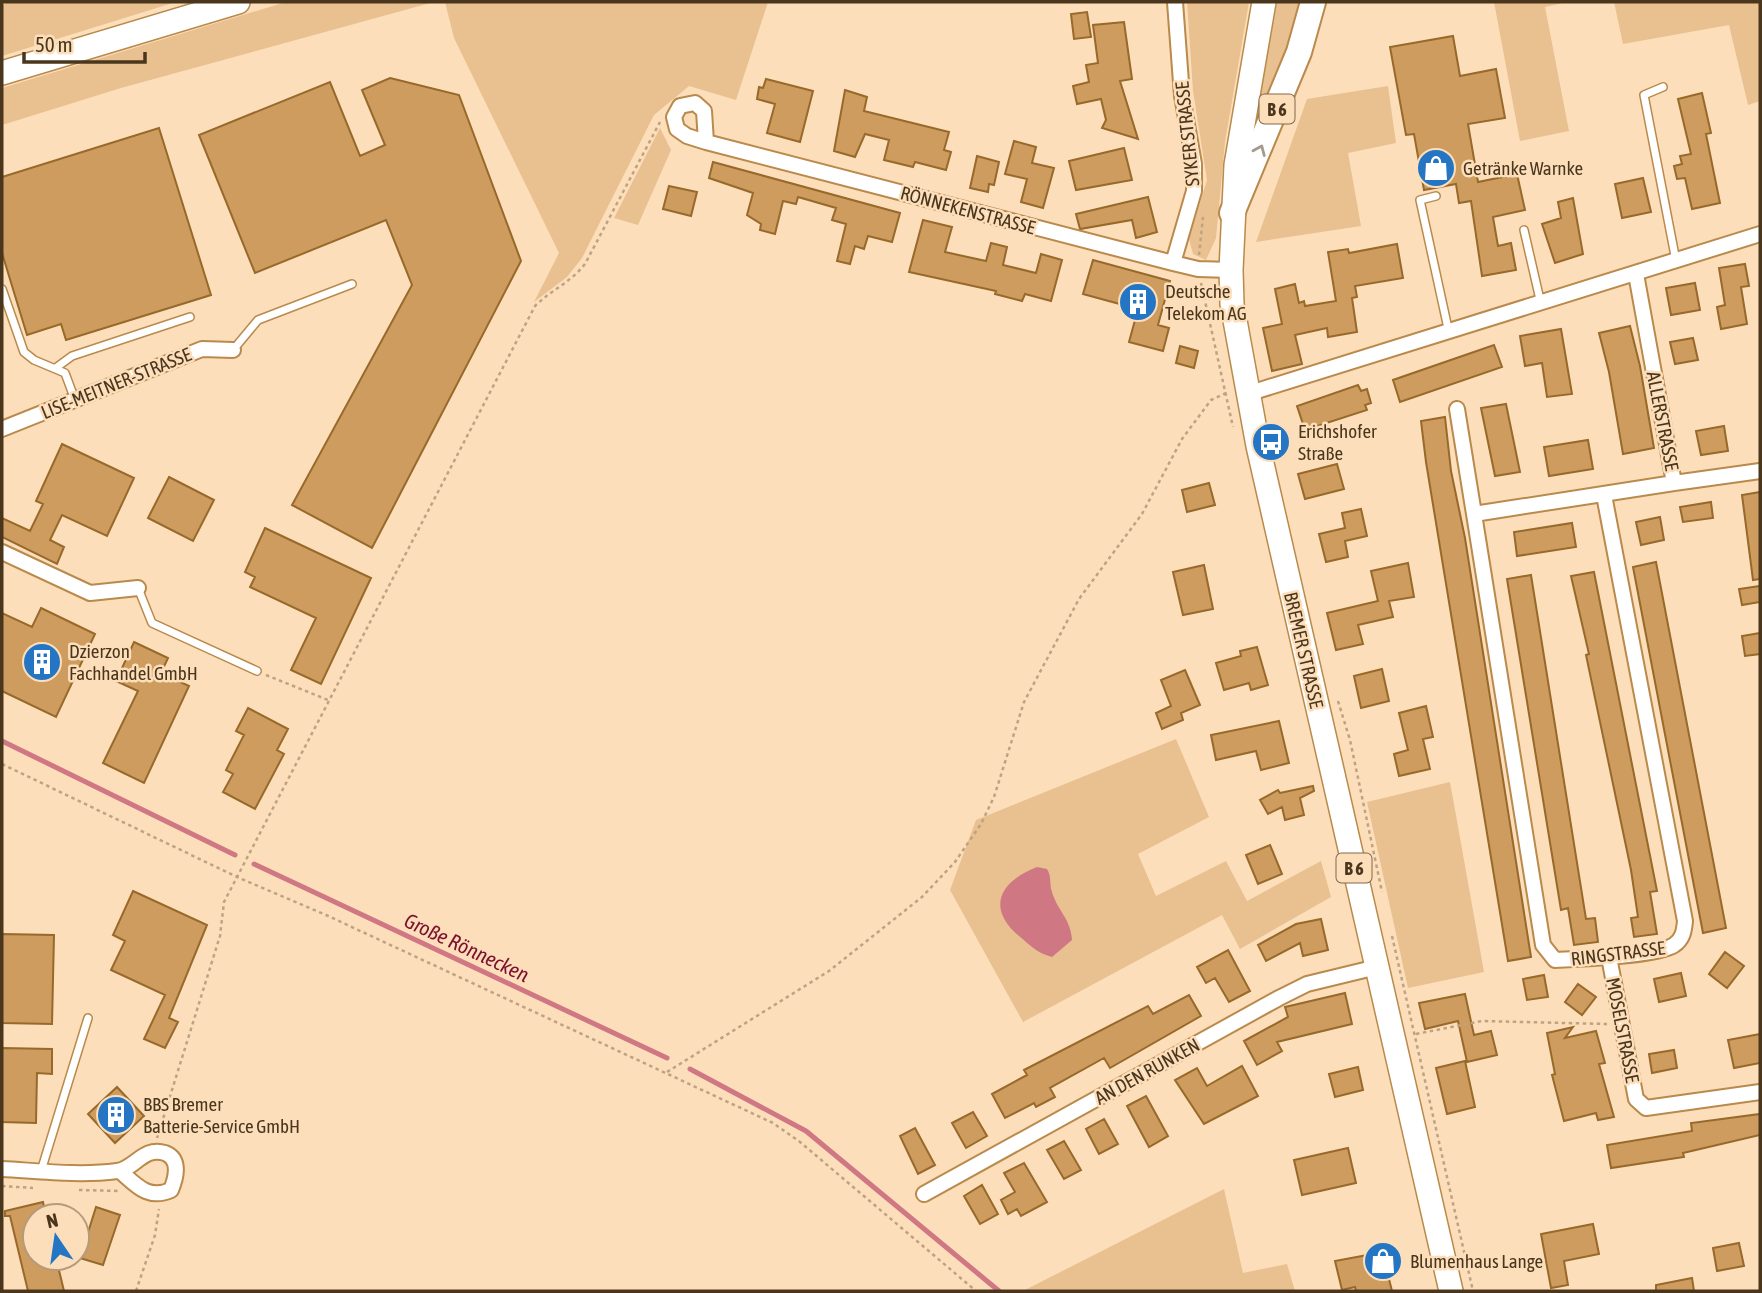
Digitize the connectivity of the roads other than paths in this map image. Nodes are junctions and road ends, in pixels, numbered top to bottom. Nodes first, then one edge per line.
1 (238, 2) edge
2 (1175, 2) edge
3 (1264, 2) edge
4 (1313, 2) edge
5 (2, 73) edge
6 (1663, 87) dead end
7 (706, 142) junction
8 (1436, 196) dead end
9 (1232, 213) junction
10 (1524, 230) dead end
11 (1760, 234) edge
12 (1676, 262) junction
13 (1173, 263) junction
14 (1231, 270) junction
15 (1636, 274) junction
16 (352, 284) dead end
17 (2, 289) edge
18 (1541, 304) junction
19 (190, 317) dead end
20 (1449, 334) junction
21 (233, 350) joint
22 (57, 368) junction
23 (1246, 391) junction
24 (75, 400) junction
25 (1457, 409) dead end
26 (2, 429) edge
27 (1760, 471) edge
28 (1675, 483) junction
29 (1604, 495) junction
30 (1474, 514) junction
31 (2, 552) edge
32 (138, 588) joint
33 (257, 671) road end
34 (1609, 957) junction
35 (1377, 967) junction
36 (88, 1018) dead end
37 (1760, 1092) edge
38 (2, 1169) edge
39 (41, 1171) junction
40 (120, 1171) junction
41 (924, 1194) dead end
42 (1451, 1291) edge

1 - 5 main road
2 - 13 street, SYKER STRASSE
3 - 9 main road, BREMER STRASSE / B 6
9 -> 4 highway, B 6
6 - 12 lane
7 - 7 street, RÖNNEKENSTRASSE
7 - 13 street, RÖNNEKENSTRASSE
8 - 20 lane
9 - 14 main road, BREMER STRASSE / B 6
10 - 18 lane
11 - 12 street
12 - 15 street
13 - 14 street, RÖNNEKENSTRASSE
14 - 23 main road, BREMER STRASSE / B 6
15 - 18 street
15 - 28 street, ALLERSTRASSE
16 - 21 lane
17 - 22 lane
18 - 20 street
19 - 22 lane
20 - 23 street
21 - 24 street, LISE-MEITNER-STRASSE
22 - 24 lane
23 - 35 main road, BREMER STRASSE / B 6
24 - 26 street, LISE-MEITNER-STRASSE
25 - 30 street, RINGSTRASSE
27 - 28 street, ALLERSTRASSE
28 - 29 street
29 - 30 street
29 - 34 street, RINGSTRASSE
30 - 34 street, RINGSTRASSE
31 - 32 street
32 - 33 lane
34 - 37 street, MOSELSTRASSE
35 - 41 street, AN DEN RUNKEN
35 - 42 main road, BREMER STRASSE / B 6
36 - 39 lane
38 - 39 street
39 - 40 street
40 - 40 street

